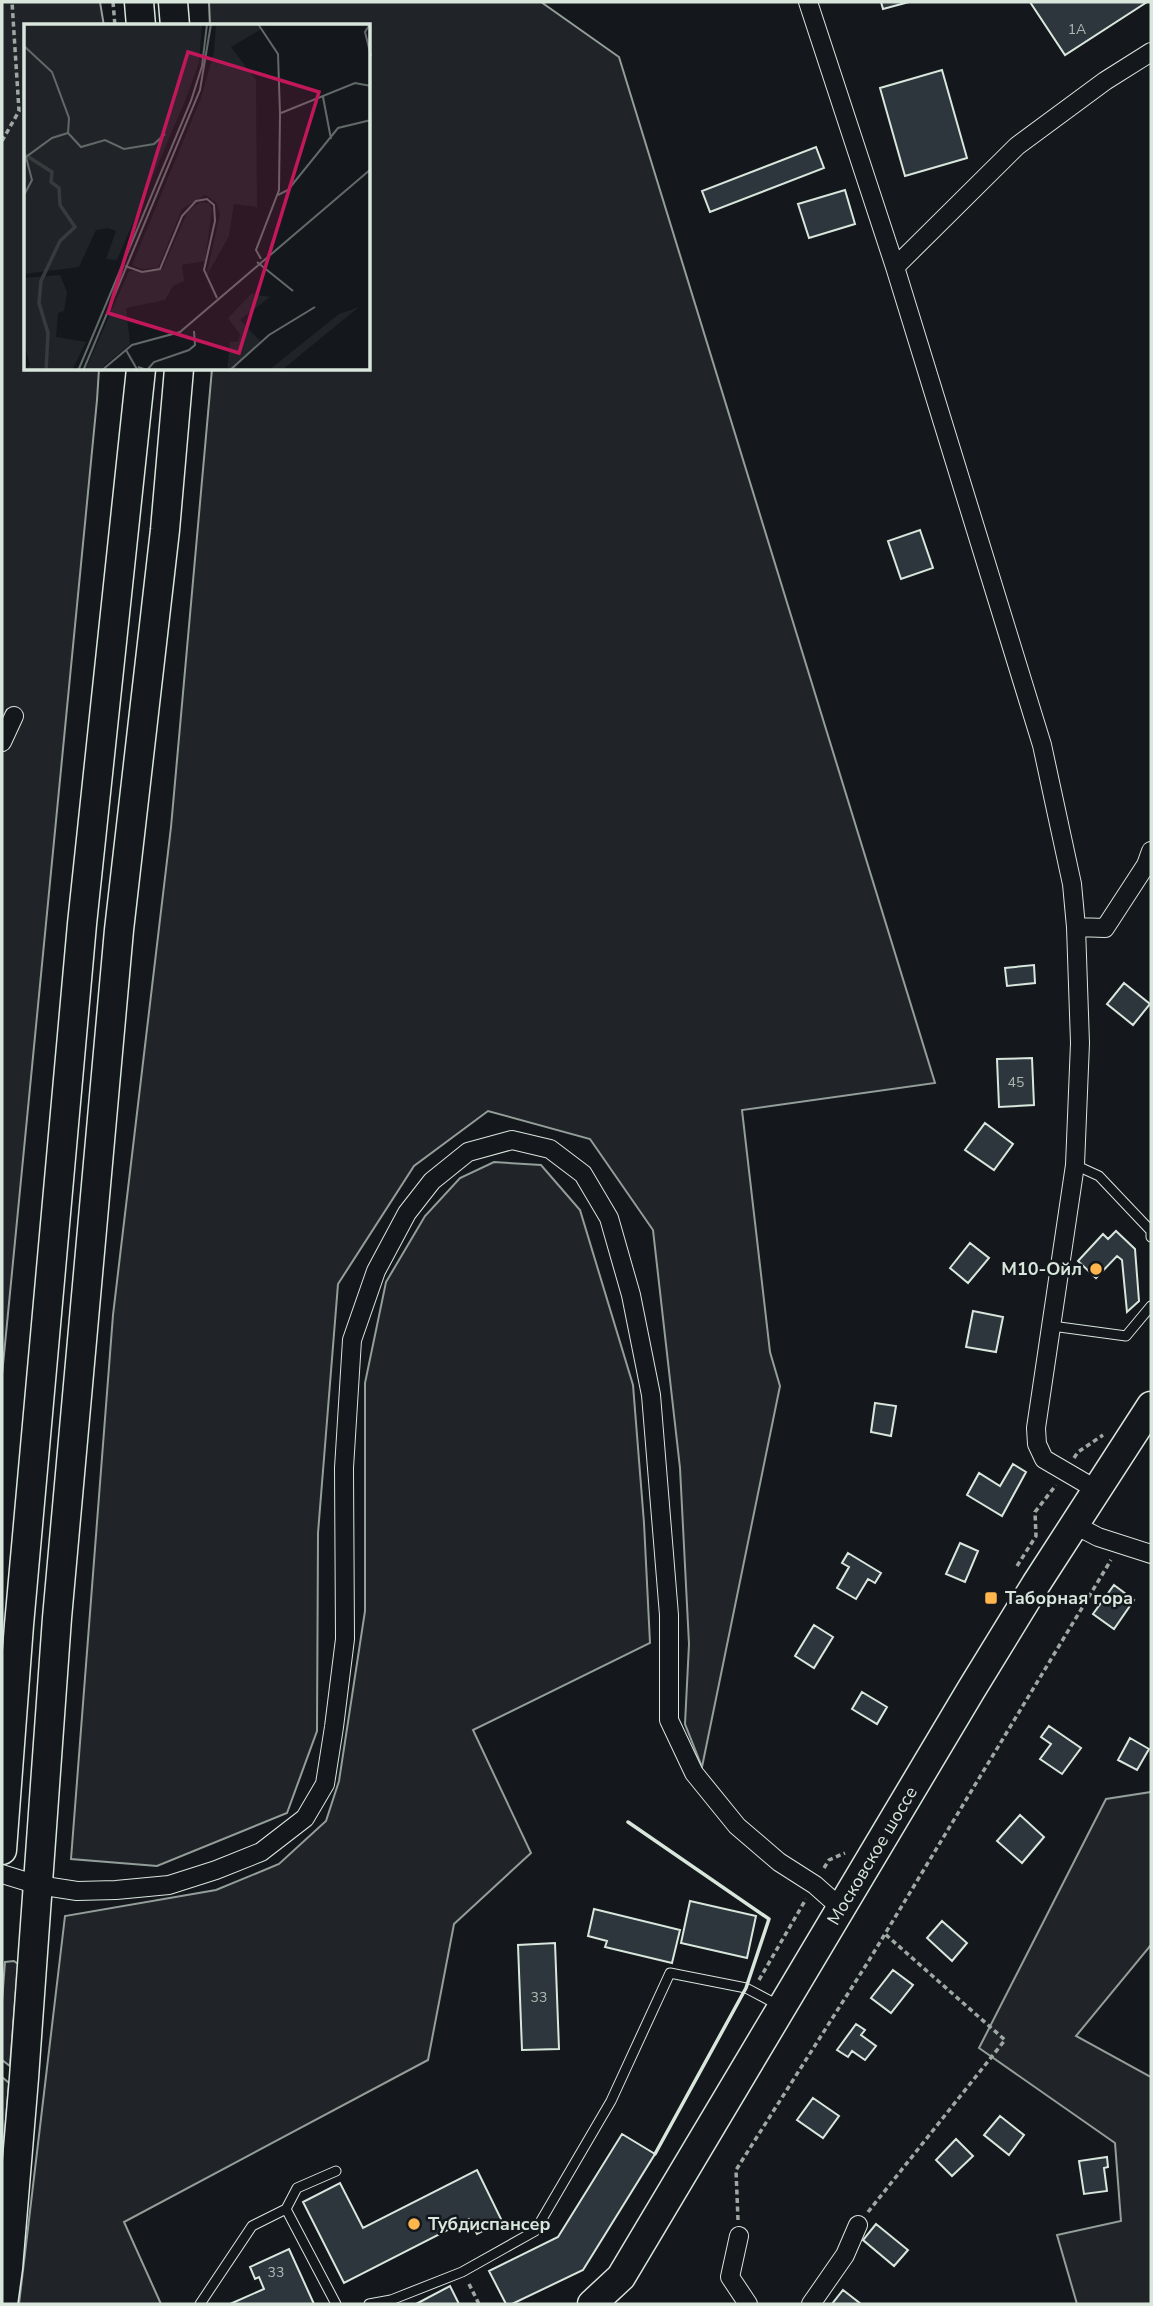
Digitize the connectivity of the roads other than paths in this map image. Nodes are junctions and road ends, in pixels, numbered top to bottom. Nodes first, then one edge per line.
1 (139, 2) edge
2 (173, 2) edge
3 (808, 2) edge
4 (141, 24) edge
5 (175, 24) edge
6 (1151, 52) edge
7 (895, 267) junction
8 (141, 371) edge
9 (179, 371) edge
10 (14, 716) dead end
11 (2, 742) edge
12 (1151, 851) edge
13 (1076, 927) junction
14 (1075, 1165) junction
15 (1151, 1237) edge
16 (1151, 1306) edge
17 (1052, 1326) junction
18 (1151, 1406) edge
19 (1097, 1490) junction
20 (1075, 1525) junction
21 (1151, 1554) edge
22 (2, 1850) edge
23 (2, 1874) edge
24 (38, 1885) junction
25 (842, 1909) junction
26 (782, 2008) junction
27 (336, 2171) dead end
28 (286, 2209) junction
29 (858, 2225) road end
30 (739, 2236) road end
31 (3, 2304) edge
32 (200, 2304) edge
33 (336, 2304) edge
34 (369, 2304) edge
35 (592, 2304) edge
36 (748, 2304) edge
37 (811, 2304) edge

1 - 4 main road
2 - 5 main road
3 - 7 street
6 - 7 street
7 - 13 street
8 - 22 main road
9 - 24 main road
10 - 11 street
12 - 13 street
13 - 14 street
14 - 15 lane
14 - 17 street
16 - 17 lane
17 - 19 street
18 - 19 main road, Московское шоссе
19 - 20 main road, Московское шоссе
20 - 21 street
20 - 25 main road, Московское шоссе
23 - 24 street
24 - 25 street
24 - 31 main road
25 - 26 main road, Московское шоссе
26 - 34 lane
26 - 35 main road, Московское шоссе
27 - 28 lane
28 - 32 lane
28 - 33 lane
29 - 37 street
30 - 36 street

